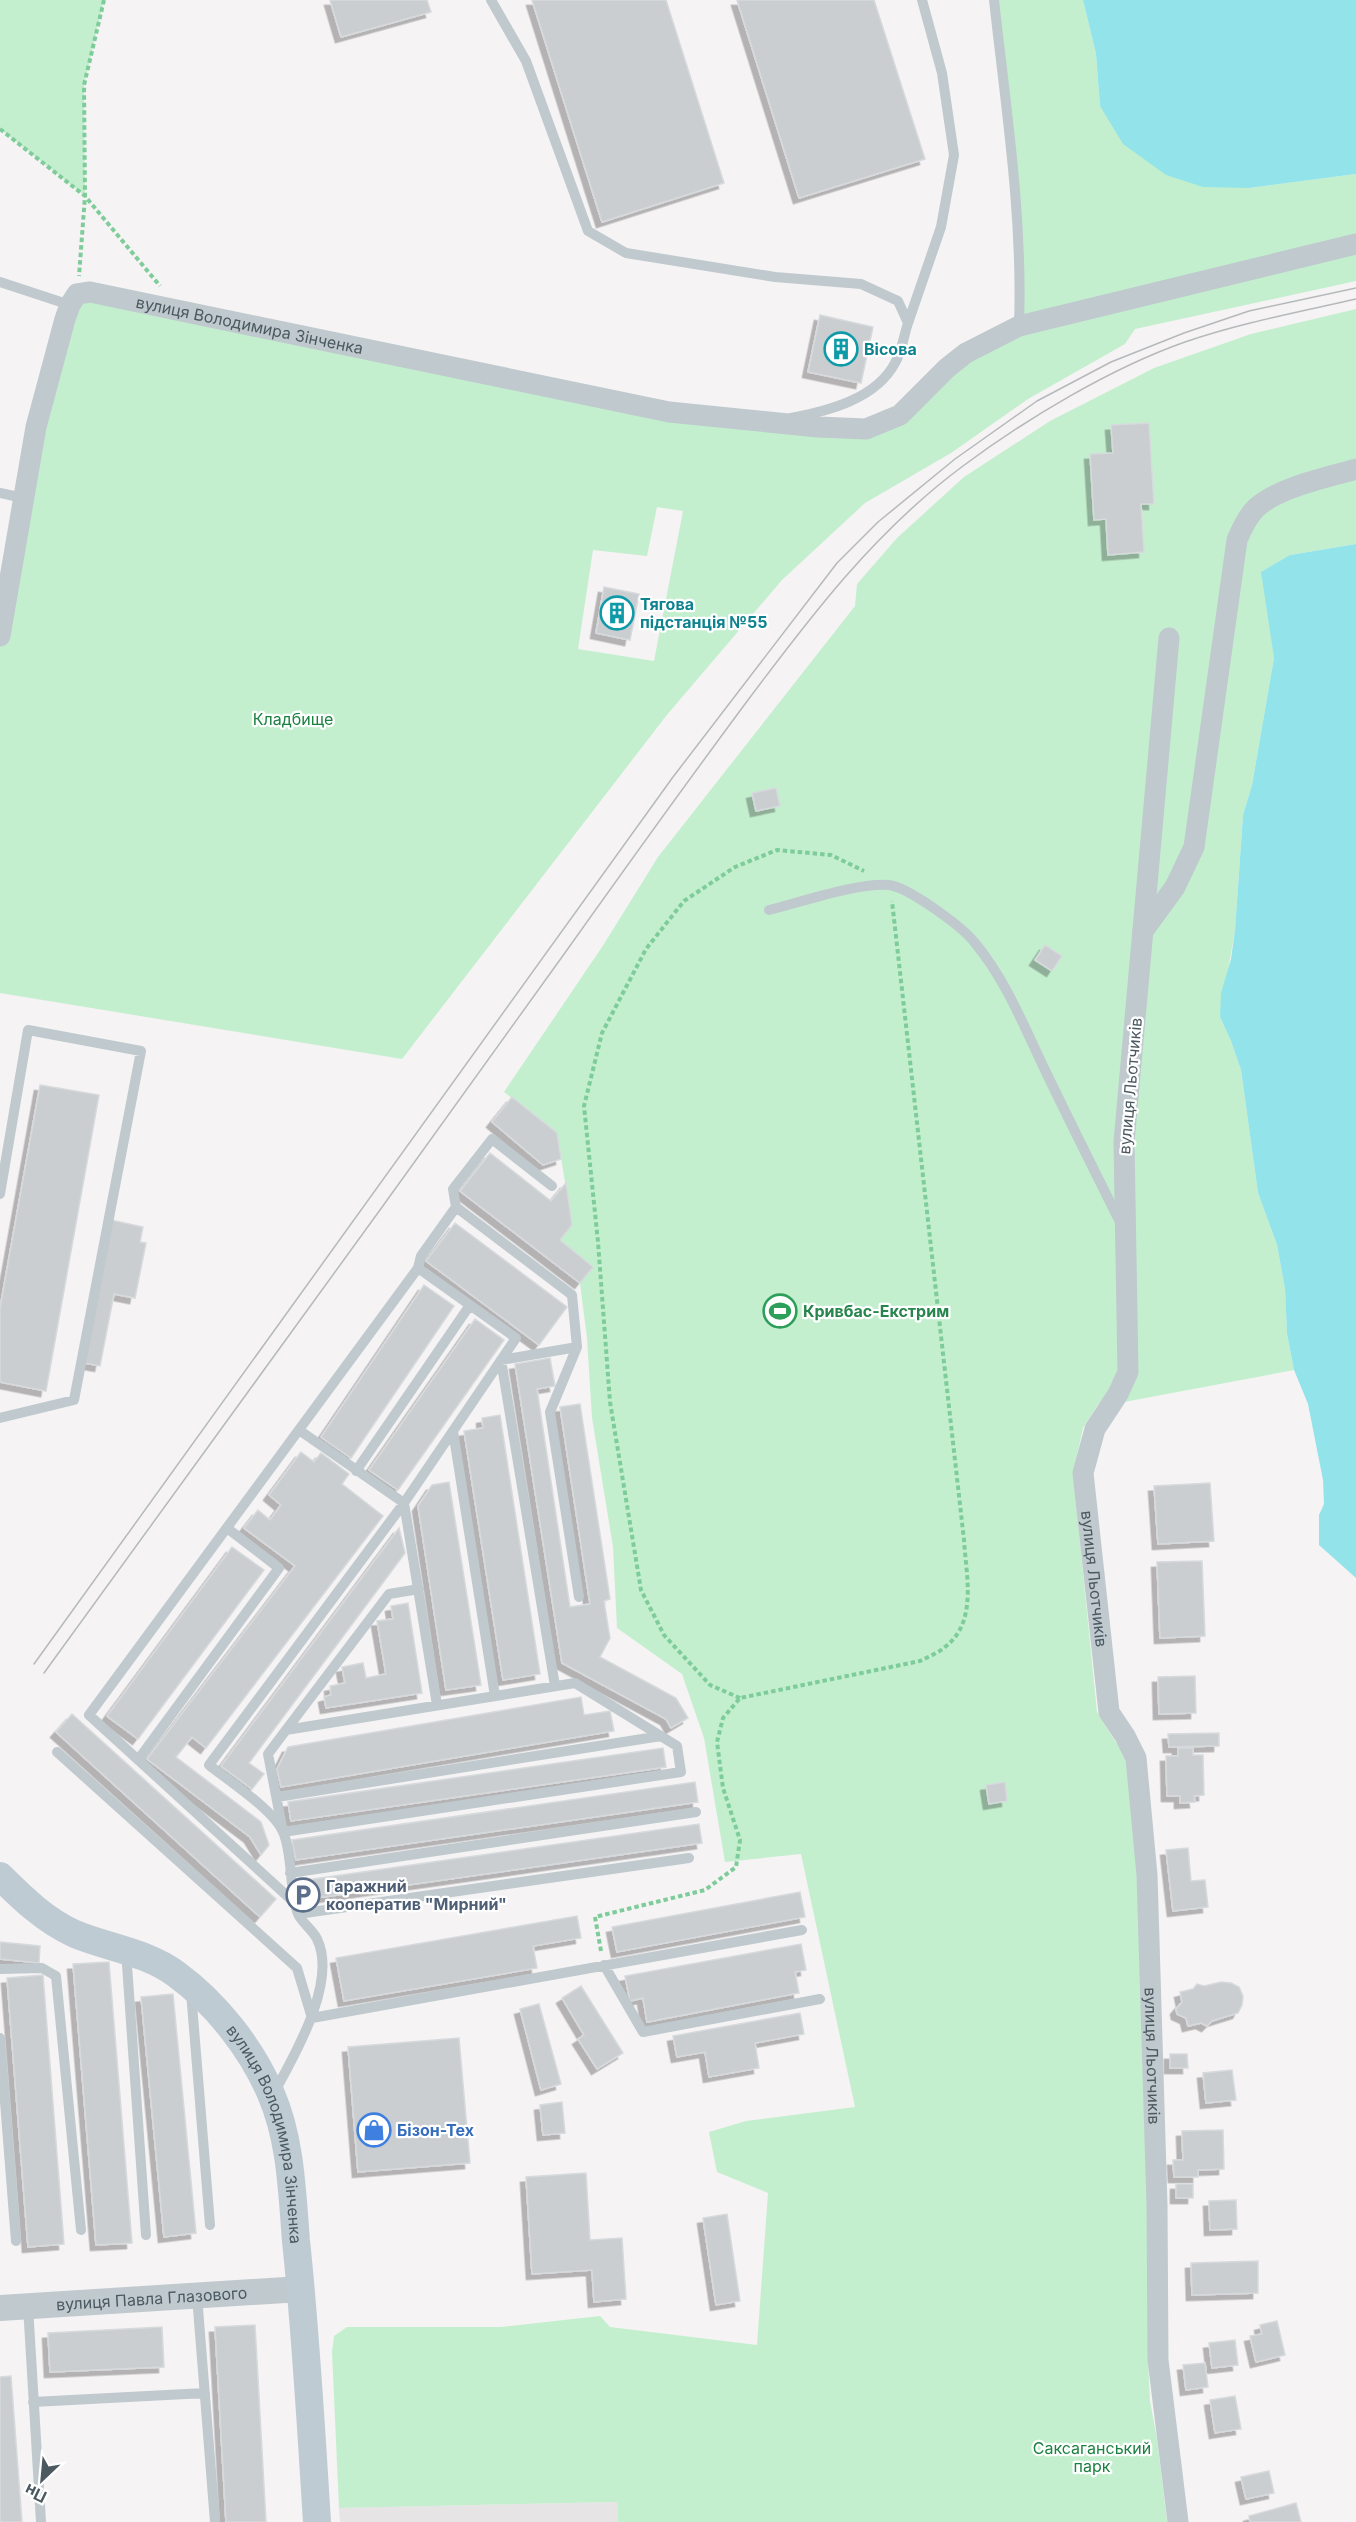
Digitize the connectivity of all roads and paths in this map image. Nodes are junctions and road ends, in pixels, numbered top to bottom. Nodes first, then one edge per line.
1 (104, 0) edge
2 (491, 0) edge
3 (922, 0) edge
4 (994, 0) edge
5 (0, 129) edge
6 (85, 196) junction
7 (1356, 244) edge
8 (0, 282) edge
9 (74, 300) junction
10 (180, 310) junction
11 (908, 322) junction
12 (1019, 326) junction
13 (767, 422) junction
14 (1356, 469) edge
15 (0, 493) edge
16 (23, 498) junction
17 (0, 636) edge
18 (1169, 638) dead end
19 (891, 885) junction
20 (769, 910) dead end
21 (1143, 931) junction
22 (552, 1186) dead end
23 (0, 1194) edge
24 (456, 1207) junction
25 (1125, 1233) junction
26 (418, 1268) junction
27 (470, 1305) junction
28 (577, 1347) junction
29 (501, 1360) junction
30 (0, 1418) edge
31 (298, 1430) junction
32 (453, 1431) junction
33 (356, 1470) junction
34 (404, 1503) junction
35 (227, 1528) junction
36 (419, 1589) junction
37 (579, 1597) dead end
38 (555, 1686) junction
39 (495, 1696) junction
40 (740, 1698) junction
41 (437, 1705) junction
42 (286, 1730) junction
43 (661, 1736) junction
44 (57, 1752) dead end
45 (138, 1760) junction
46 (277, 1797) junction
47 (696, 1812) dead end
48 (283, 1832) junction
49 (689, 1858) dead end
50 (290, 1873) junction
51 (0, 1876) edge
52 (297, 1909) junction
53 (802, 1930) dead end
54 (126, 1951) junction
55 (604, 1965) junction
56 (0, 1969) edge
57 (190, 1988) junction
58 (820, 1999) dead end
59 (312, 2018) junction
60 (0, 2038) edge
61 (272, 2096) junction
62 (210, 2225) dead end
63 (81, 2230) dead end
64 (146, 2235) dead end
65 (16, 2241) dead end
66 (301, 2289) junction
67 (197, 2295) junction
68 (27, 2306) junction
69 (0, 2308) edge
70 (205, 2393) junction
71 (33, 2402) junction
72 (41, 2522) edge
73 (215, 2522) edge
74 (317, 2522) edge
75 (1178, 2522) edge

1 - 6 path
2 - 11 lane
3 - 11 lane
4 - 12 lane
5 - 6 path
6 - 9 path
6 - 10 path
7 - 12 street, вулиця Володимира Зінченка
8 - 9 lane
9 - 10 street, вулиця Володимира Зінченка
9 - 16 street
10 - 13 street, вулиця Володимира Зінченка
11 - 13 lane
12 - 13 street, вулиця Володимира Зінченка
14 - 21 street
15 - 16 lane
16 - 17 street
18 - 21 street, вулиця Льотчиків
19 - 20 lane
19 - 25 lane
19 - 40 path
19 - 40 path
21 - 25 street, вулиця Льотчиків
22 - 24 lane
23 - 30 lane
24 - 26 lane
24 - 28 lane
25 - 75 street, вулиця Льотчиків
26 - 27 lane
26 - 31 lane
27 - 29 lane
27 - 33 lane
28 - 29 lane
28 - 37 lane
29 - 32 lane
29 - 38 lane
31 - 33 lane
31 - 35 lane
32 - 34 lane
32 - 39 lane
33 - 34 lane
34 - 36 lane
34 - 48 lane
35 - 45 lane
35 - 45 lane
36 - 41 lane
36 - 42 lane
38 - 39 lane
38 - 43 lane
39 - 41 lane
40 - 55 path
41 - 42 lane
42 - 46 lane
43 - 46 lane
43 - 48 lane
44 - 59 lane
45 - 52 lane
46 - 48 lane
47 - 50 lane
48 - 50 lane
49 - 52 lane
50 - 52 lane
51 - 54 main road, вулиця Володимира Зінченка
52 - 59 lane
53 - 55 lane
54 - 57 main road, вулиця Володимира Зінченка
54 - 64 lane
55 - 58 lane
55 - 59 lane
56 - 63 lane
57 - 61 main road, вулиця Володимира Зінченка
57 - 62 lane
59 - 61 lane
60 - 65 lane
61 - 66 main road, вулиця Володимира Зінченка
66 - 67 street, вулиця Павла Глазового
66 - 74 main road, вулиця Володимира Зінченка
67 - 68 street, вулиця Павла Глазового
67 - 70 lane
68 - 69 street, вулиця Павла Глазового
68 - 71 lane
70 - 71 lane
70 - 73 lane
71 - 72 lane

